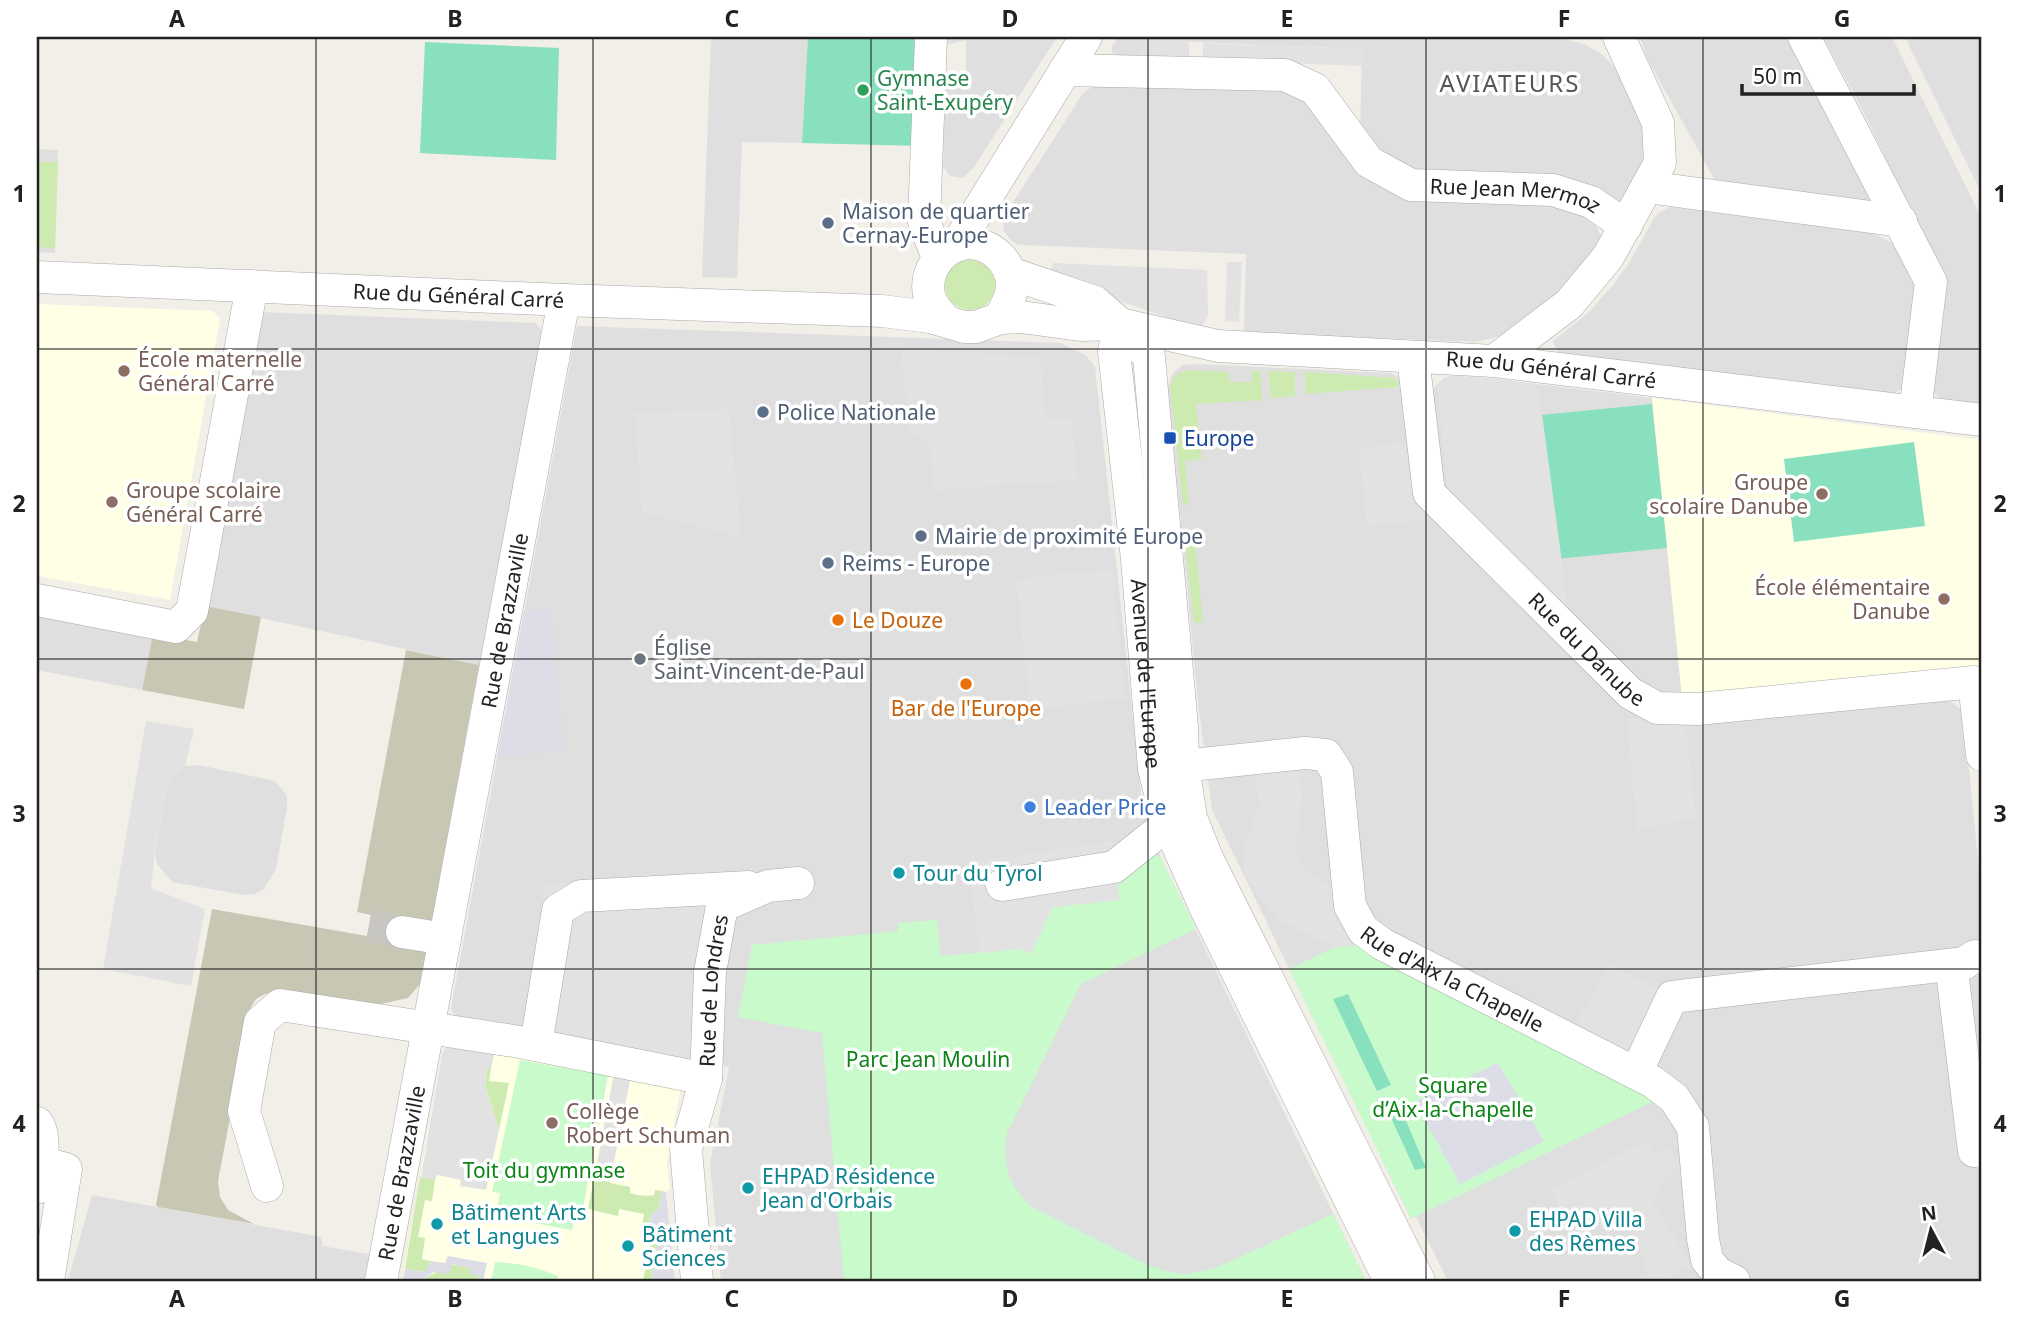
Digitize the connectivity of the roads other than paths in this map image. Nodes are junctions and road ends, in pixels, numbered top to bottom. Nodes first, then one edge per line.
1 (931, 37) edge
2 (1086, 37) edge
3 (1619, 37) edge
4 (1804, 37) edge
5 (1065, 70) junction
6 (1647, 187) junction
7 (1901, 221) junction
8 (1626, 226) junction
9 (961, 250) junction
10 (1010, 273) junction
11 (37, 277) edge
12 (252, 286) junction
13 (928, 286) junction
14 (564, 300) junction
15 (882, 311) junction
16 (1000, 318) junction
17 (946, 321) junction
18 (1120, 324) junction
19 (1413, 357) junction
20 (1494, 362) junction
21 (1915, 412) junction
22 (1982, 420) edge
23 (37, 600) edge
24 (1982, 755) edge
25 (1169, 767) junction
26 (1168, 824) junction
27 (1002, 885) dead end
28 (402, 932) tunnel mouth
29 (445, 939) junction
30 (1965, 960) edge
31 (428, 1030) junction
32 (536, 1045) junction
33 (1636, 1073) junction
34 (706, 1079) junction
35 (37, 1123) edge
36 (1982, 1150) edge
37 (1342, 1156) junction
38 (40, 1176) edge
39 (267, 1186) dead end
40 (48, 1281) edge
41 (380, 1281) edge
42 (697, 1281) edge
43 (1390, 1281) edge
44 (1419, 1281) edge
45 (1734, 1281) edge

1 - 9 street
2 - 5 street
3 - 6 street
4 - 7 street
5 - 8 street, Rue Jean Mermoz
5 - 9 street
6 - 7 street
6 - 8 street
7 - 21 street
8 - 20 street
9 - 10 street
9 - 13 street
10 - 16 street
10 - 18 street, Rue du Général Carré
11 - 12 street, Rue du Général Carré
12 - 14 street, Rue du Général Carré
12 - 23 street
13 - 15 street
13 - 17 street
14 - 15 street, Rue du Général Carré
14 - 29 street, Rue de Brazzaville
15 - 17 street, Rue du Général Carré
16 - 17 street
16 - 18 street, Rue du Général Carré
18 - 19 street, Rue du Général Carré
18 - 25 street, Avenue de l'Europe
19 - 20 street, Rue du Général Carré
19 - 24 street, Rue du Danube
20 - 21 street, Rue du Général Carré
21 - 22 street, Rue du Général Carré
25 - 26 street, Avenue de l'Europe
25 - 33 street, Rue d'Aix la Chapelle
25 - 37 street, Avenue de l'Europe
26 - 27 street
26 - 37 street, Avenue de l'Europe
28 - 29 street
29 - 31 street, Rue de Brazzaville
30 - 33 street
30 - 36 street
31 - 32 street, Rue de Londres
31 - 39 street, Rue de Londres
31 - 41 street, Rue de Brazzaville
32 - 34 street, Rue de Londres
32 - 34 street, Rue de Londres
33 - 45 street, Rue d'Aix la Chapelle
34 - 42 street
35 - 38 street
37 - 43 street, Avenue de l'Europe
37 - 44 street, Avenue de l'Europe
38 - 40 street

